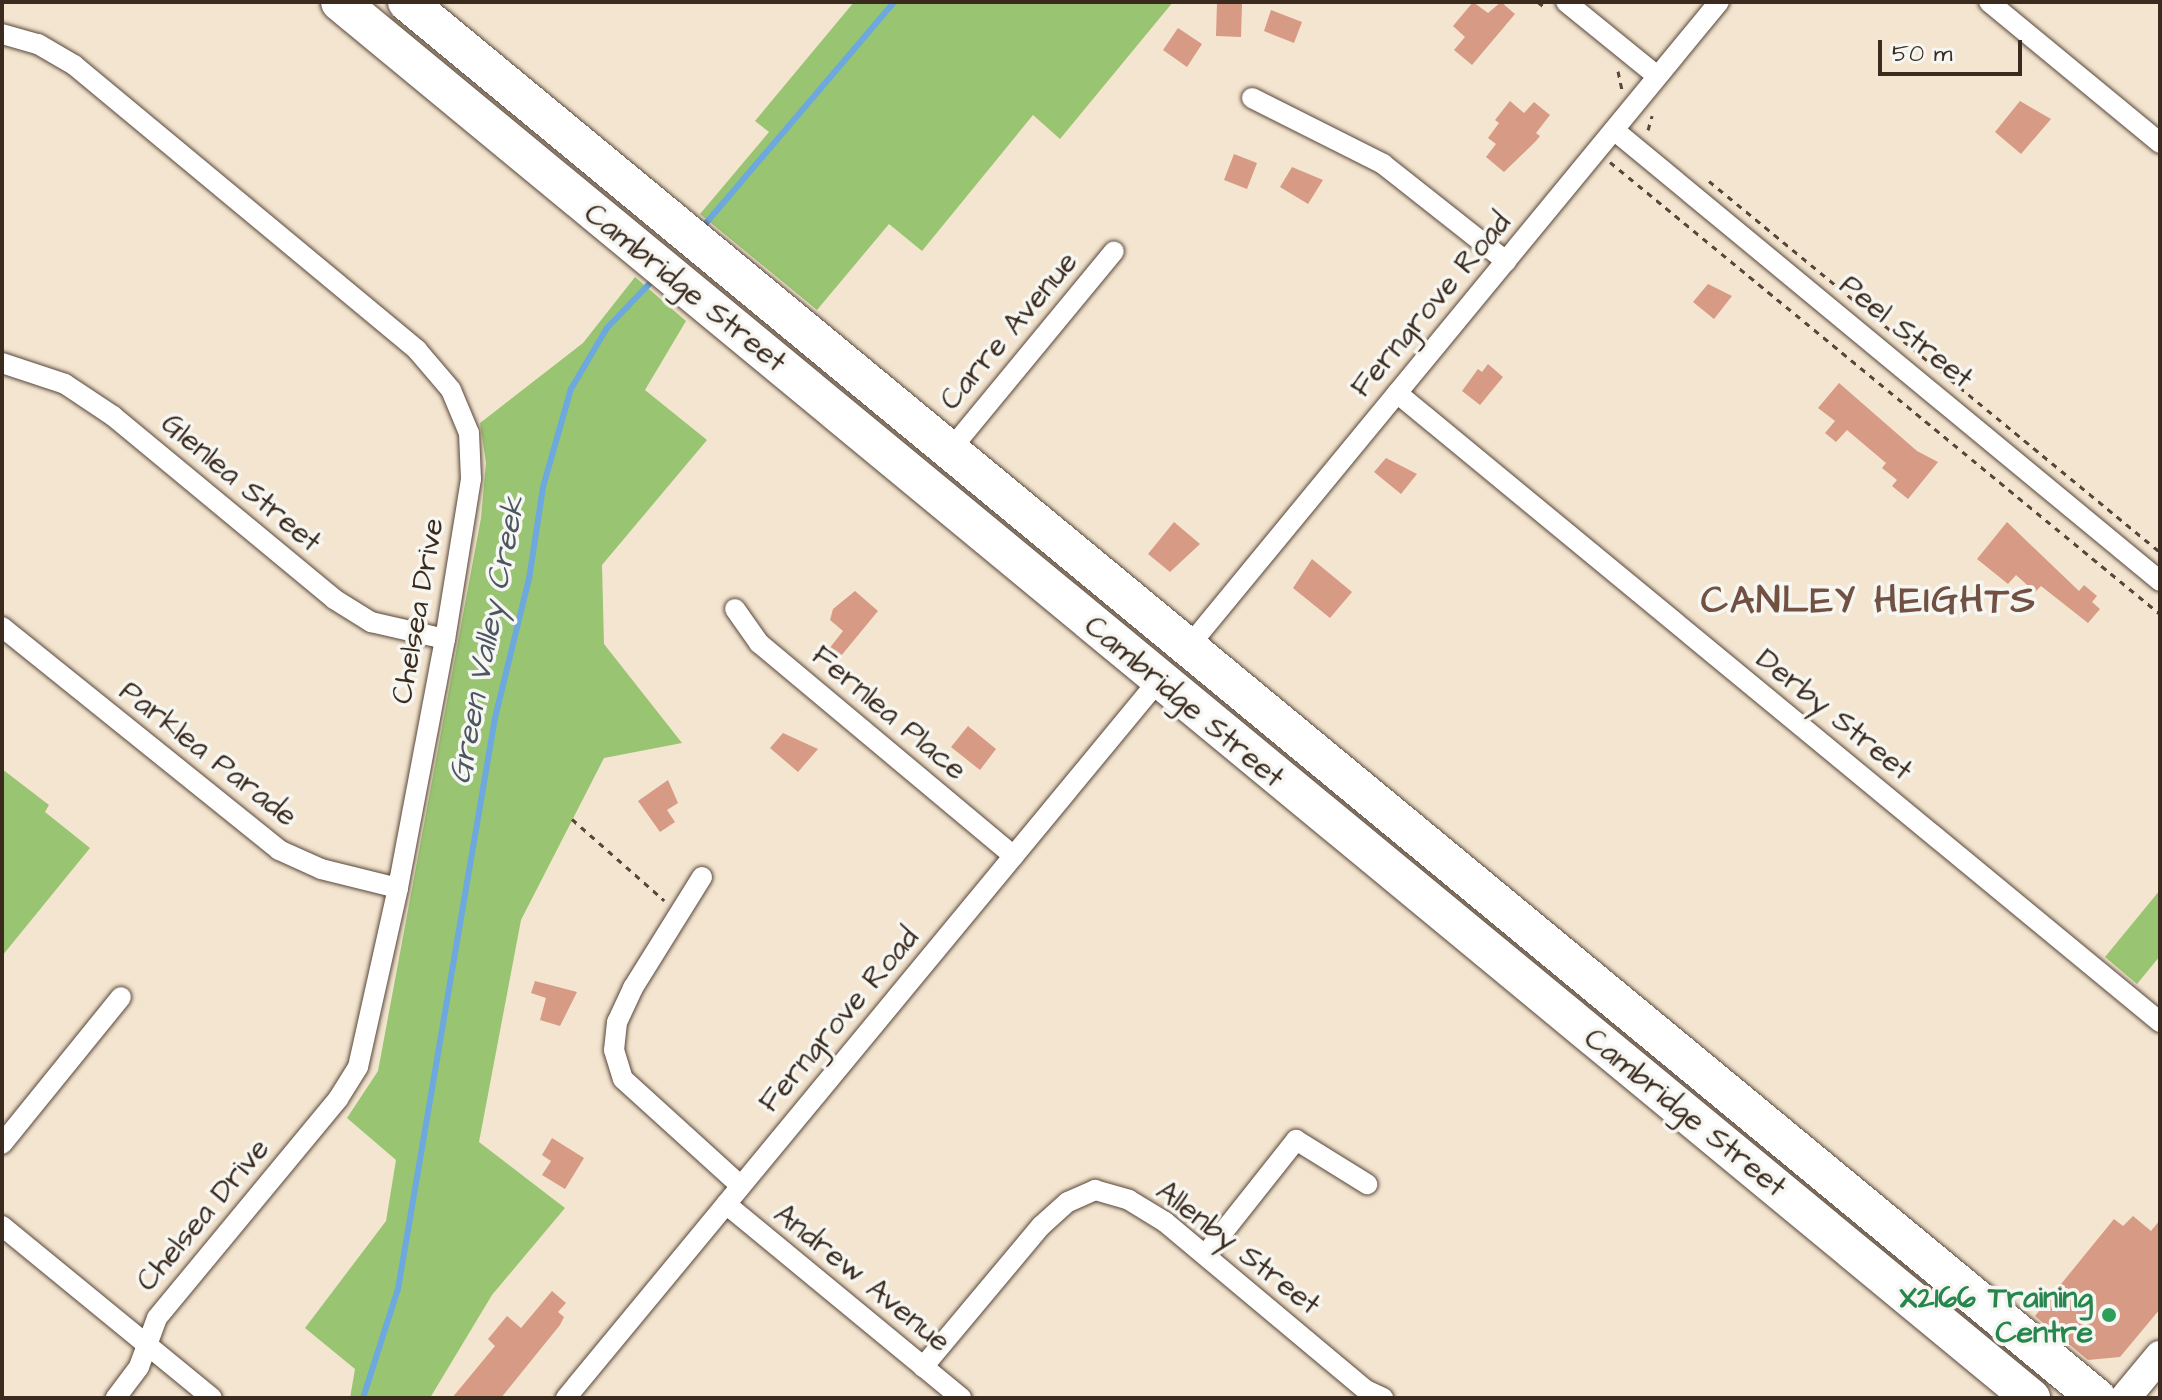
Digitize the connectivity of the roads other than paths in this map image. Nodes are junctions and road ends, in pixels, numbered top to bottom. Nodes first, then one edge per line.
1 (340, 2) edge
2 (407, 2) edge
3 (1566, 2) edge
4 (1719, 2) edge
5 (1989, 2) edge
6 (2, 34) edge
7 (1657, 76) junction
8 (1252, 98) dead end
9 (1614, 130) junction
10 (2160, 143) edge
11 (1114, 251) dead end
12 (1506, 261) junction
13 (2, 363) edge
14 (1397, 393) junction
15 (951, 449) junction
16 (2160, 581) edge
17 (735, 609) dead end
18 (2, 627) edge
19 (445, 639) junction
20 (1189, 646) junction
21 (1158, 681) junction
22 (1014, 856) junction
23 (702, 877) dead end
24 (398, 888) junction
25 (121, 997) dead end
26 (2160, 1022) edge
27 (2, 1144) edge
28 (1367, 1184) dead end
29 (741, 1186) junction
30 (726, 1204) junction
31 (2, 1226) edge
32 (1205, 1255) junction
33 (147, 1344) junction
34 (2160, 1356) edge
35 (923, 1367) junction
36 (577, 1394) edge
37 (116, 1398) edge
38 (212, 1398) edge
39 (961, 1398) edge
40 (1383, 1398) edge
41 (2031, 1398) edge
42 (2097, 1398) edge
43 (2125, 1398) edge

1 - 21 highway, Cambridge Street
2 - 15 highway, Cambridge Street
3 - 7 street
4 - 7 street, Ferngrove Road
5 - 10 street
6 - 19 street, Chelsea Drive
7 - 9 street, Ferngrove Road
8 - 12 street
9 - 12 street, Ferngrove Road
9 - 16 street, Peel Street
11 - 15 street, Carre Avenue
12 - 14 street, Ferngrove Road
13 - 19 street, Glenlea Street
14 - 20 street, Ferngrove Road
14 - 26 street, Derby Street
15 - 20 highway, Cambridge Street
17 - 22 street, Fernlea Place
18 - 24 street, Parklea Parade
19 - 24 street, Chelsea Drive
20 - 42 highway, Cambridge Street
21 - 22 street, Ferngrove Road
21 - 41 highway, Cambridge Street
22 - 29 street, Ferngrove Road
23 - 29 street
24 - 33 street, Chelsea Drive
25 - 27 street
28 - 32 street
29 - 30 street, Ferngrove Road
30 - 35 street, Andrew Avenue
30 - 36 street, Ferngrove Road
31 - 33 street
32 - 35 street, Allenby Street
32 - 40 street, Allenby Street
33 - 37 street, Chelsea Drive
33 - 38 street
34 - 43 main road
35 - 39 street, Andrew Avenue

